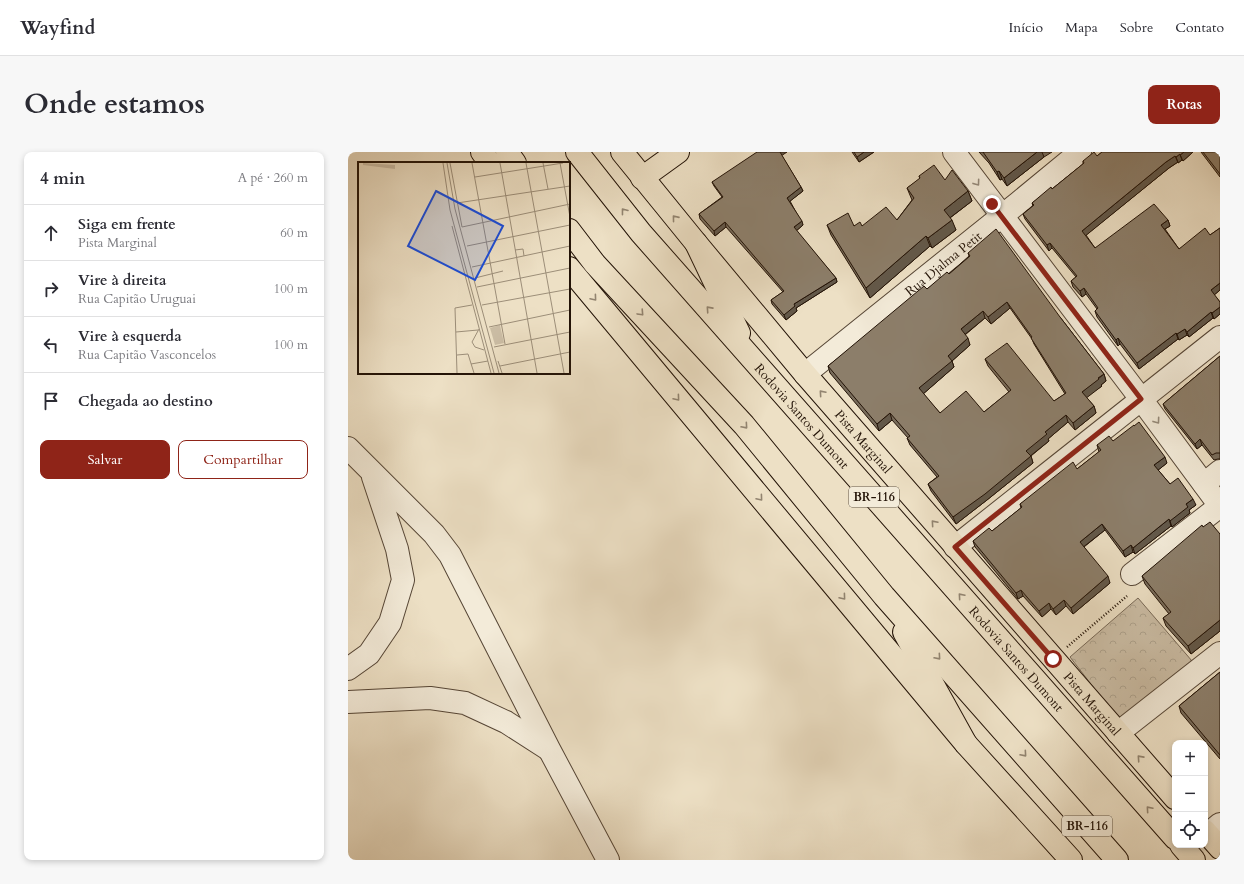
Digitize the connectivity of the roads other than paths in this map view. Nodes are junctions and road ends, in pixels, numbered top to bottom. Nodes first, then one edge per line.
1 (482, 152) edge
2 (506, 152) edge
3 (577, 152) edge
4 (678, 152) edge
5 (954, 152) edge
6 (1080, 152) edge
7 (635, 161) edge
8 (489, 162) edge
9 (514, 162) edge
10 (1002, 216) junction
11 (570, 231) edge
12 (696, 243) junction
13 (570, 269) edge
14 (1220, 337) edge
15 (751, 357) junction
16 (805, 374) junction
17 (1141, 399) junction
18 (348, 448) edge
19 (371, 472) junction
20 (1212, 477) edge
21 (1220, 506) edge
22 (955, 547) junction
23 (1132, 574) dead end
24 (884, 596) junction
25 (1220, 653) edge
26 (348, 669) edge
27 (348, 702) edge
28 (1118, 734) junction
29 (966, 744) junction
30 (549, 749) junction
31 (1172, 795) edge
32 (1172, 835) edge
33 (1184, 848) edge
34 (608, 860) edge
35 (1071, 860) edge
36 (1117, 860) edge
37 (1194, 860) edge

1 - 8 main road
2 - 9 main road
15 -> 3 main road, Rodovia Santos Dumont / BR-116
4 - 7 main road
5 -> 10 street
6 - 10 street, Rua Djalma Petit
12 -> 7 main road, Pista Marginal / BR-116
10 - 16 street, Rua Djalma Petit
10 - 17 street
11 -> 24 main road, BR-116
12 - 15 main road
12 - 16 main road, Pista Marginal / BR-116
13 -> 29 main road, BR-116
14 - 17 street
32 -> 15 main road, Rodovia Santos Dumont / BR-116
22 -> 16 main road, Pista Marginal / BR-116
17 -> 20 street
17 - 22 street
18 - 19 street
19 - 26 street
19 - 30 street
20 - 21 street
21 - 23 street
22 - 28 main road, Pista Marginal / BR-116
24 - 29 main road
24 -> 36 main road, BR-116
25 - 28 street
27 - 30 street
31 -> 28 main road, Pista Marginal / BR-116
29 - 35 main road, BR-116
30 - 34 street
33 - 37 main road

